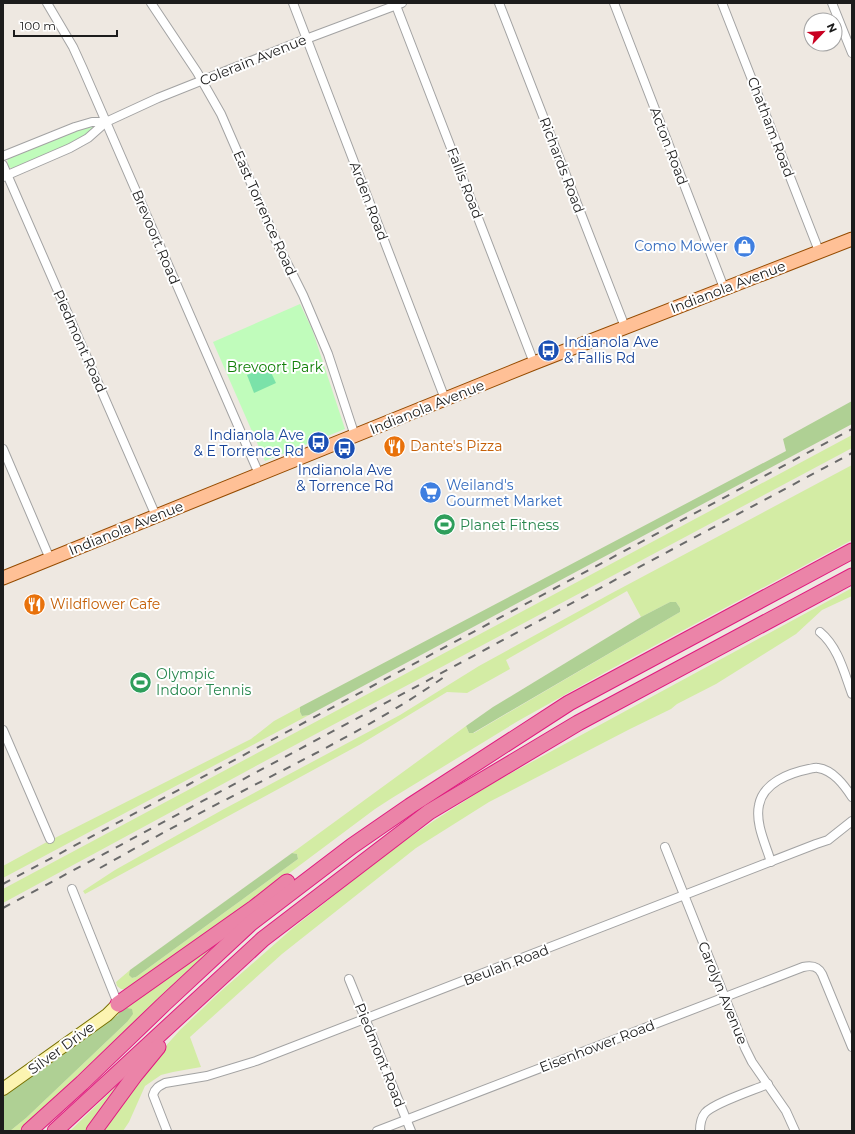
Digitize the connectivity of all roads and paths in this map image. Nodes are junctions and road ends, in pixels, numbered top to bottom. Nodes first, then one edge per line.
1 (48, 3) edge
2 (152, 3) edge
3 (292, 3) edge
4 (499, 3) edge
5 (614, 3) edge
6 (722, 3) edge
7 (832, 3) edge
8 (398, 4) edge
9 (306, 39) junction
10 (852, 53) edge
11 (202, 80) junction
12 (106, 122) junction
13 (3, 156) edge
14 (3, 165) edge
15 (5, 176) edge
16 (852, 239) edge
17 (819, 251) junction
18 (724, 288) junction
19 (624, 327) junction
20 (534, 364) junction
21 (445, 399) junction
22 (355, 436) junction
23 (3, 450) edge
24 (259, 474) junction
25 (156, 516) junction
26 (852, 551) edge
27 (50, 559) junction
28 (852, 576) edge
29 (3, 578) edge
30 (820, 632) dead end
31 (852, 694) edge
32 (3, 730) edge
33 (852, 797) edge
34 (410, 806) junction
35 (852, 821) edge
36 (50, 839) dead end
37 (665, 847) dead end
38 (771, 862) junction
39 (72, 889) dead end
40 (684, 896) junction
41 (350, 979) dead end
42 (204, 994) junction
43 (725, 997) junction
44 (118, 1004) junction
45 (366, 1019) junction
46 (852, 1047) edge
47 (768, 1084) junction
48 (3, 1089) edge
49 (406, 1120) junction
50 (28, 1131) edge
51 (55, 1131) edge
52 (94, 1131) edge
53 (167, 1131) edge
54 (377, 1131) edge
55 (411, 1131) edge
56 (700, 1131) edge
57 (795, 1131) edge

1 - 12 street, Brevoort Road
2 - 11 street, East Torrence Road
3 - 9 street, Arden Road
4 - 19 street, Richards Road
5 - 18 street, Acton Road
6 - 17 street, Chatham Road
7 - 10 street
8 - 9 street, Colerain Avenue
8 - 20 street, Fallis Road
9 - 11 street, Colerain Avenue
9 - 21 street, Arden Road
11 - 12 street, Colerain Avenue
11 - 22 street, East Torrence Road
12 - 13 street, Colerain Avenue
12 - 15 street, Colerain Avenue
12 - 24 street, Brevoort Road
14 - 15 street, Piedmont Road
15 - 25 street, Piedmont Road
16 - 17 main road, Indianola Avenue
17 - 18 main road, Indianola Avenue
18 - 19 main road, Indianola Avenue
19 - 20 main road, Indianola Avenue
20 - 21 main road, Indianola Avenue
21 - 22 main road, Indianola Avenue
22 - 24 main road, Indianola Avenue
23 - 27 street
24 - 25 main road, Indianola Avenue
25 - 27 main road, Indianola Avenue
26 - 34 highway
27 - 29 main road, Indianola Avenue
28 - 42 highway
30 - 31 street
32 - 36 street
33 - 38 street
34 - 44 highway
34 - 50 highway
35 - 38 street, Beulah Road
37 - 40 street, Carolyn Avenue
38 - 40 street, Beulah Road
39 - 44 street
40 - 43 street, Carolyn Avenue
40 - 45 street, Beulah Road
41 - 45 street, Piedmont Road
42 - 51 highway
42 - 52 highway
43 - 46 street, Eisenhower Road
43 - 47 street, Carolyn Avenue
43 - 49 street, Eisenhower Road
44 - 48 street, Silver Drive
45 - 49 street, Piedmont Road
45 - 53 street, Beulah Road
47 - 56 street
47 - 57 street, Carolyn Avenue
49 - 54 street, Eisenhower Road
49 - 55 street, Piedmont Road

